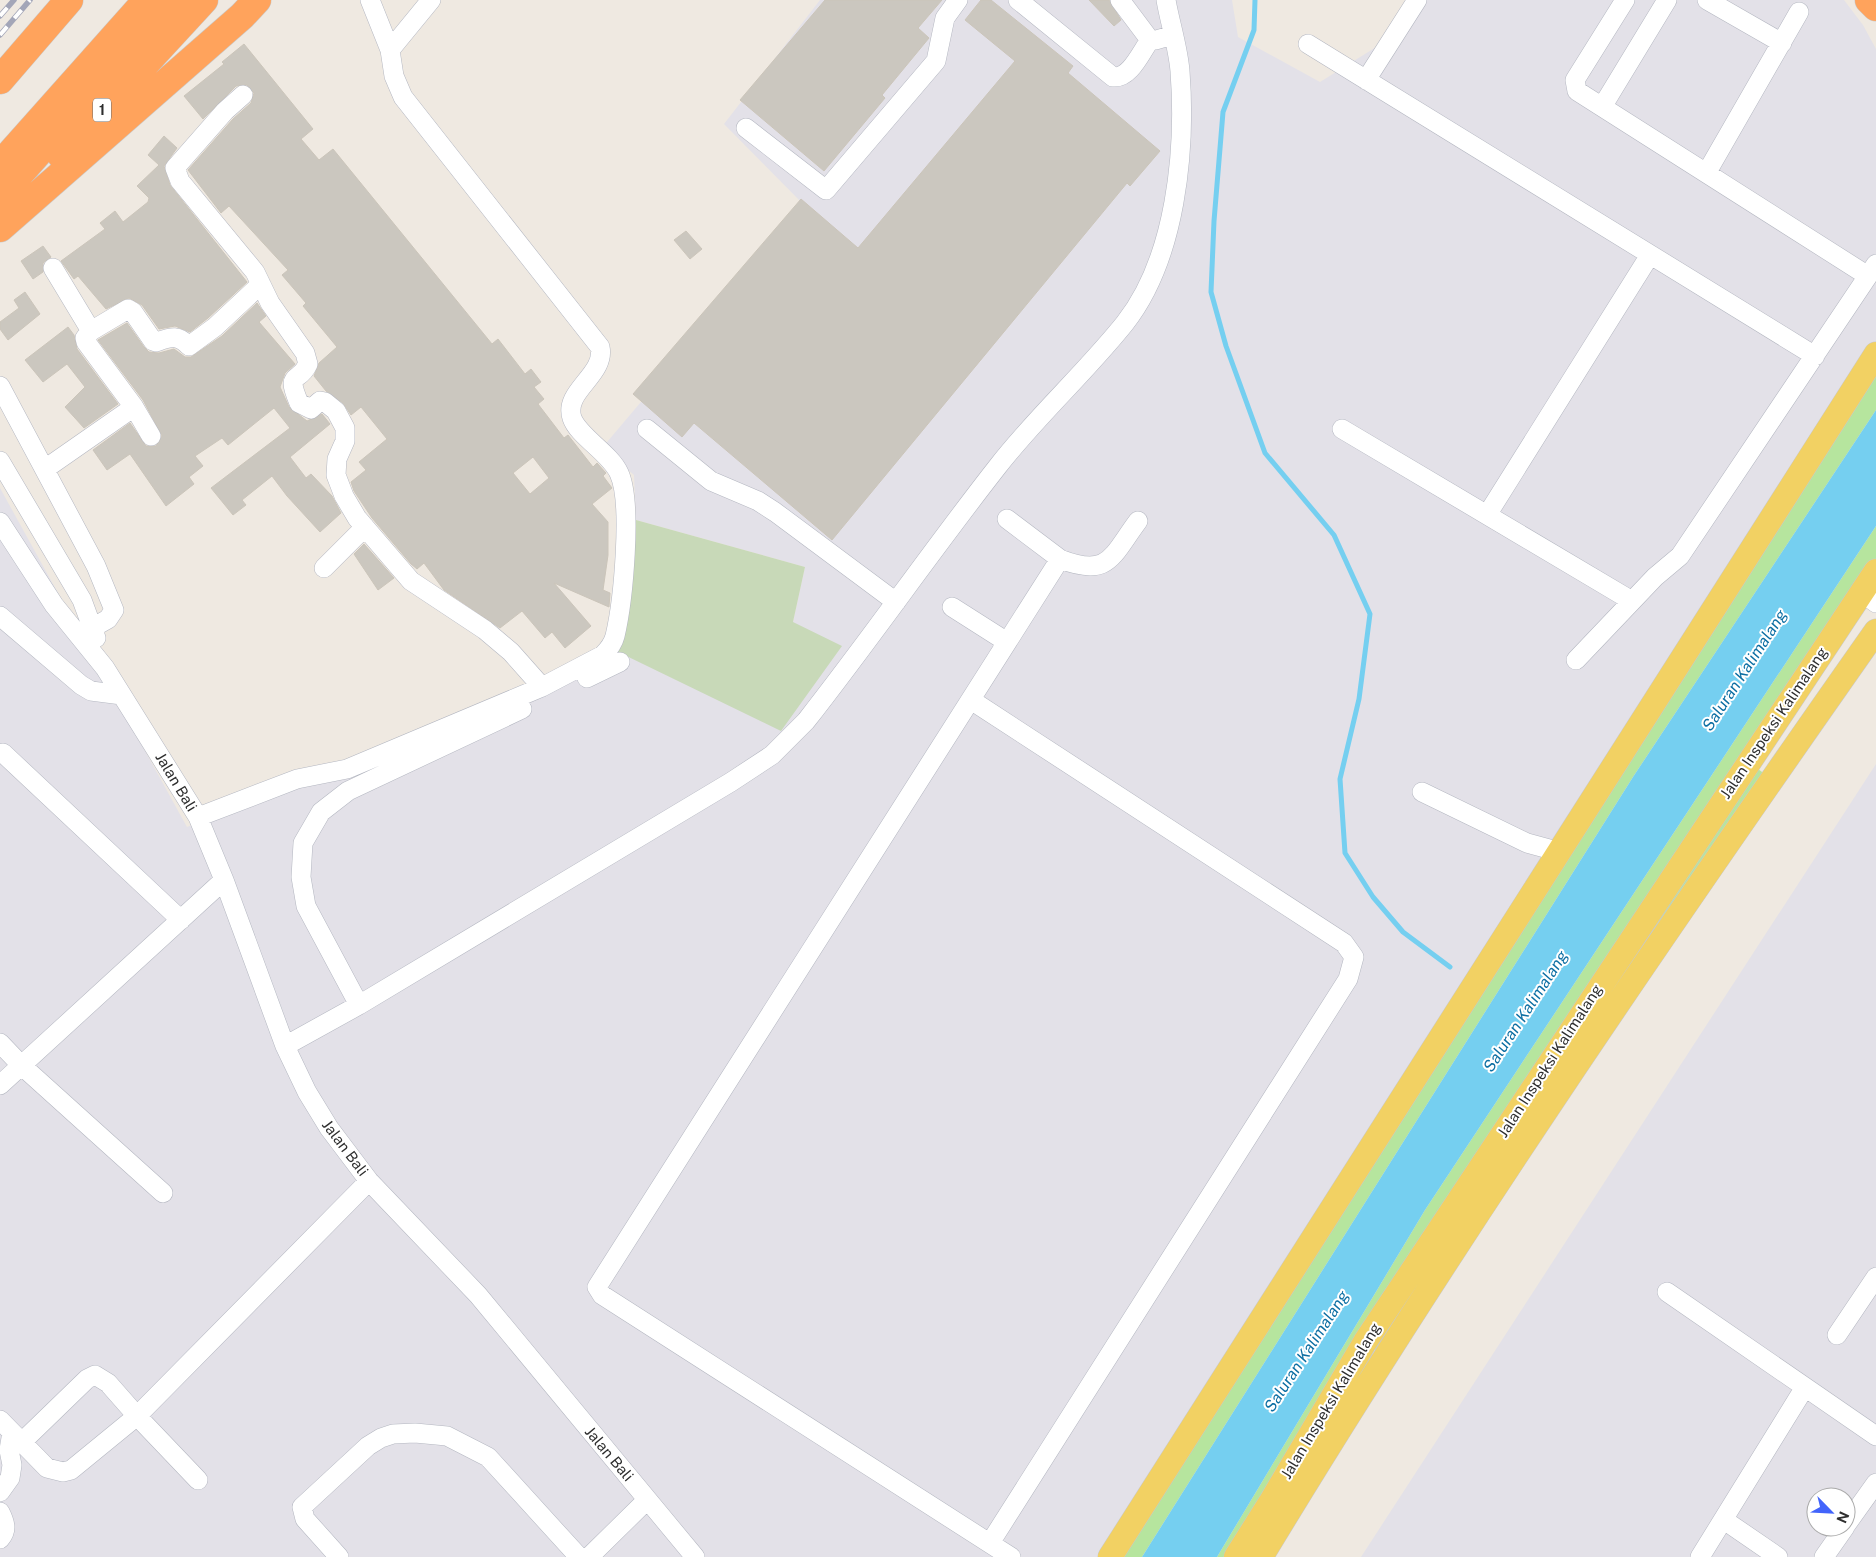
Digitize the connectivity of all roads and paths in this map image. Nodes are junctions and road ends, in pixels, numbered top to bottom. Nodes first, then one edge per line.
1 (69, 0) edge
2 (125, 0) edge
3 (147, 0) edge
4 (174, 0) edge
5 (204, 0) edge
6 (237, 0) edge
7 (257, 0) edge
8 (370, 0) edge
9 (431, 0) edge
10 (958, 0) edge
11 (1018, 0) edge
12 (1120, 0) edge
13 (1166, 0) edge
14 (1417, 0) edge
15 (1625, 0) edge
16 (1666, 0) edge
17 (1707, 0) edge
18 (1869, 0) edge
19 (1876, 7) edge
20 (1799, 12) dead end
21 (1173, 35) junction
22 (1150, 40) junction
23 (1782, 43) junction
24 (1308, 44) dead end
25 (390, 50) junction
26 (0, 80) edge
27 (1366, 80) junction
28 (243, 95) dead end
29 (140, 105) junction
30 (1602, 107) junction
31 (746, 128) dead end
32 (0, 138) edge
33 (0, 166) edge
34 (1707, 172) junction
35 (0, 196) edge
36 (0, 220) edge
37 (0, 228) edge
38 (1650, 255) junction
39 (54, 268) dead end
40 (1872, 270) edge
41 (262, 284) junction
42 (92, 331) junction
43 (1876, 354) edge
44 (1816, 356) junction
45 (0, 386) edge
46 (134, 407) junction
47 (1342, 428) dead end
48 (647, 429) dead end
49 (151, 436) dead end
50 (0, 461) edge
51 (45, 469) junction
52 (1487, 515) junction
53 (1007, 519) dead end
54 (1138, 521) dead end
55 (0, 522) edge
56 (365, 527) junction
57 (1060, 559) junction
58 (324, 568) dead end
59 (1876, 571) edge
60 (1868, 598) edge
61 (1632, 601) junction
62 (896, 602) junction
63 (952, 607) dead end
64 (0, 616) edge
65 (92, 628) junction
66 (1876, 631) edge
67 (1007, 642) junction
68 (1576, 660) dead end
69 (620, 662) dead end
70 (105, 668) junction
71 (542, 687) junction
72 (122, 695) junction
73 (971, 700) junction
74 (3, 753) dead end
75 (1748, 762) junction
76 (1772, 778) junction
77 (1422, 792) dead end
78 (198, 817) junction
79 (1560, 852) junction
80 (224, 880) junction
81 (181, 920) junction
82 (359, 1005) junction
83 (0, 1043) edge
84 (285, 1046) junction
85 (21, 1065) junction
86 (0, 1085) edge
87 (1539, 1098) junction
88 (370, 1181) junction
89 (163, 1193) dead end
90 (1876, 1277) edge
91 (1667, 1292) dead end
92 (1837, 1335) dead end
93 (1365, 1342) junction
94 (1385, 1358) junction
95 (1805, 1387) junction
96 (137, 1416) junction
97 (12, 1431) edge
98 (1876, 1436) edge
99 (198, 1480) dead end
100 (1876, 1483) edge
101 (0, 1492) edge
102 (647, 1500) junction
103 (1279, 1508) junction
104 (1856, 1511) edge
105 (0, 1512) edge
106 (1724, 1520) junction
107 (1838, 1537) edge
108 (0, 1539) edge
109 (990, 1543) junction
110 (339, 1557) edge
111 (579, 1557) edge
112 (589, 1557) edge
113 (695, 1557) edge
114 (1011, 1557) edge
115 (1110, 1557) edge
116 (1236, 1557) edge
117 (1261, 1557) edge
118 (1700, 1557) edge
119 (1778, 1557) edge
120 (1824, 1557) edge

1 - 26 highway
2 - 32 highway
3 - 33 highway
4 - 35 highway, 1
5 - 36 highway, 1
6 - 29 highway
7 - 29 highway
8 - 25 street
9 - 25 street
10 - 31 street
11 - 22 street
12 - 22 street
13 - 21 street
14 - 27 street
15 - 30 street
16 - 30 street
17 - 23 street
18 - 19 highway
20 - 23 street
21 - 22 street
21 - 62 street
23 - 34 street
24 - 27 street
25 - 71 street
27 - 38 street
28 - 41 street
29 - 37 highway
30 - 34 street
34 - 40 street
38 - 44 street
38 - 52 street
39 - 42 street
40 - 44 street
41 - 42 street
41 - 56 street
42 - 46 street
43 - 79 main road
44 - 61 street
45 - 51 street
46 - 49 street
46 - 51 street
47 - 52 street
48 - 62 street
50 - 65 street, Jalan Bali
51 - 65 street
52 - 61 street
53 - 57 street
54 - 57 street
55 - 70 street, Jalan Bali
56 - 58 street
56 - 71 street
57 - 67 street
59 - 60 main road, Jalan Inspeksi Kalimalang
60 - 75 main road, Jalan Inspeksi Kalimalang
61 - 68 street
62 - 82 street
63 - 67 street
64 - 72 street
65 - 70 street, Jalan Bali
66 - 76 main road, Jalan Inspeksi Kalimalang
67 - 73 street
69 - 82 street
70 - 72 street, Jalan Bali
71 - 78 street
72 - 78 street, Jalan Bali
73 - 109 street
73 - 109 street
74 - 81 street
75 - 76 main road
75 - 87 main road, Jalan Inspeksi Kalimalang
76 - 87 main road, Jalan Inspeksi Kalimalang
77 - 79 street
78 - 80 street, Jalan Bali
79 - 115 main road
80 - 81 street
80 - 84 street, Jalan Bali
81 - 85 street
82 - 84 street
83 - 85 street
84 - 88 street, Jalan Bali
85 - 86 street
85 - 89 street
87 - 93 main road, Jalan Inspeksi Kalimalang
87 - 94 main road, Jalan Inspeksi Kalimalang
88 - 96 street
88 - 102 street, Jalan Bali
90 - 92 street
91 - 95 street
93 - 94 main road
93 - 103 main road, Jalan Inspeksi Kalimalang
94 - 103 main road, Jalan Inspeksi Kalimalang
95 - 98 street
95 - 106 street
96 - 97 street
96 - 97 street
96 - 99 street
97 - 101 street
100 - 104 street
102 - 112 street
102 - 113 street, Jalan Bali
103 - 116 main road, Jalan Inspeksi Kalimalang
103 - 117 main road, Jalan Inspeksi Kalimalang
105 - 108 street
106 - 118 street
106 - 119 street
107 - 120 street
109 - 114 street
110 - 111 street

